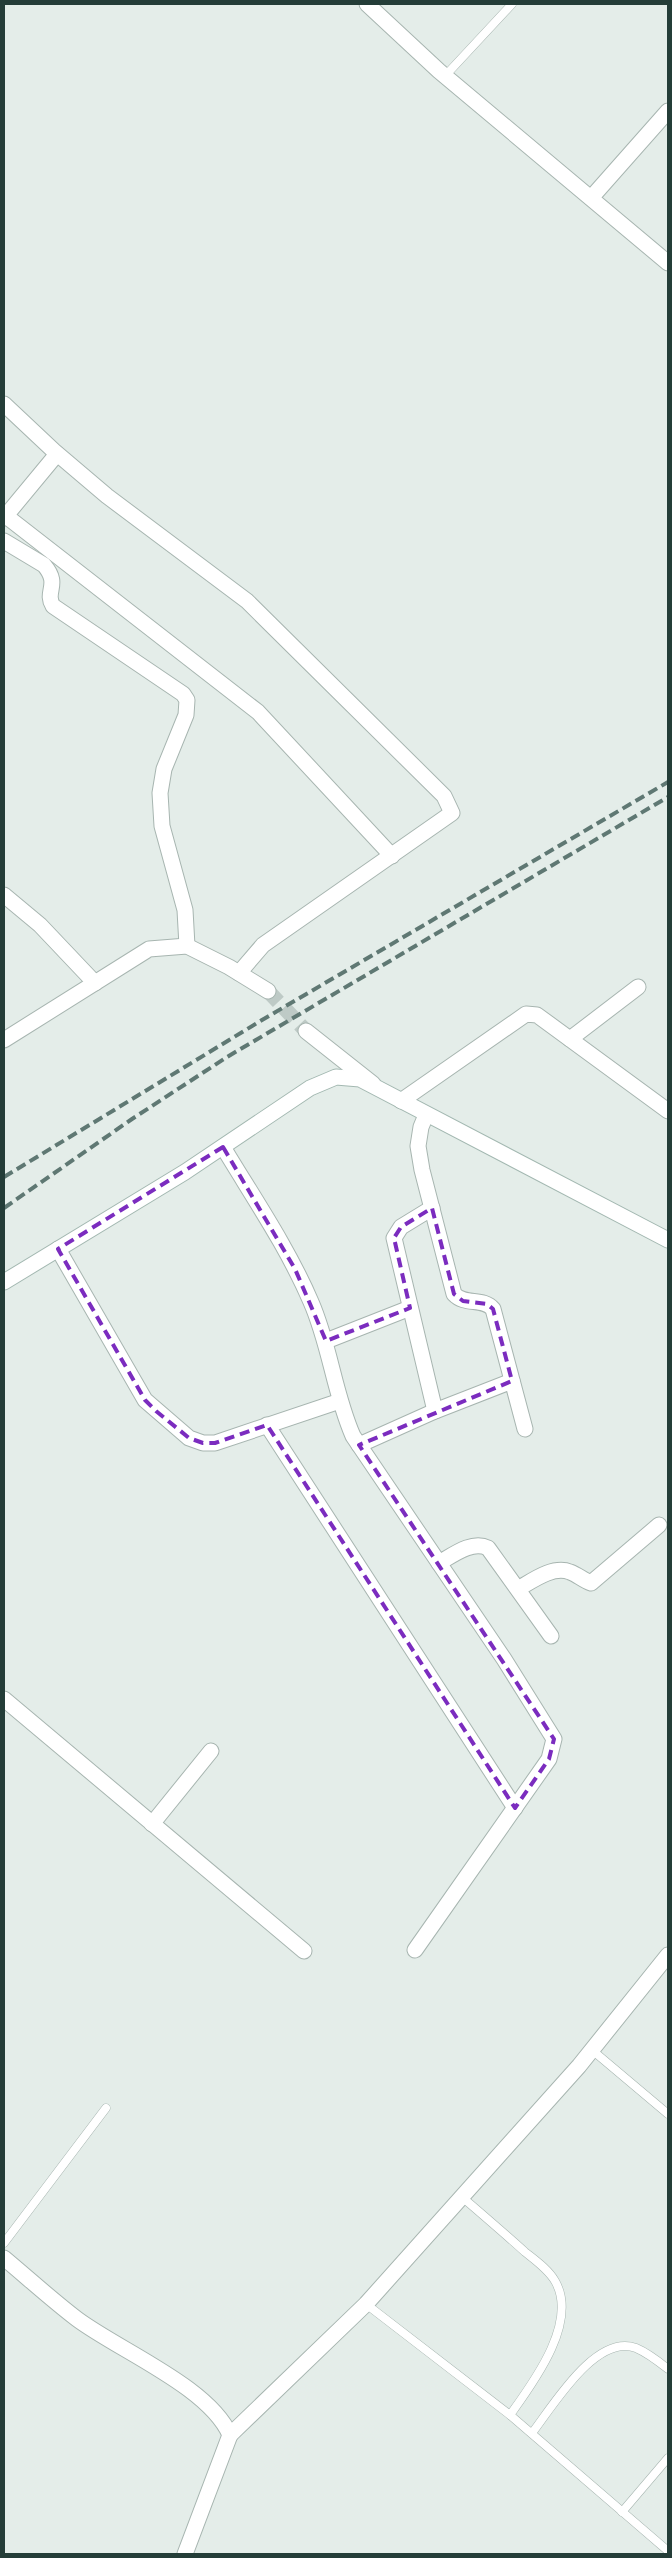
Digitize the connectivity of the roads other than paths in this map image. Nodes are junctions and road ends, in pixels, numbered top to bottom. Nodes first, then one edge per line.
1 (367, 4) edge
2 (512, 4) edge
3 (445, 76) junction
4 (668, 111) edge
5 (591, 198) junction
6 (668, 263) edge
7 (4, 404) edge
8 (57, 454) junction
9 (5, 517) edge
10 (4, 541) edge
11 (392, 856) junction
12 (4, 895) edge
13 (187, 946) junction
14 (239, 973) junction
15 (94, 983) junction
16 (638, 987) dead end
17 (268, 991) tunnel mouth
18 (306, 1031) tunnel mouth
19 (570, 1039) junction
20 (4, 1040) edge
21 (380, 1090) junction
22 (401, 1101) junction
23 (668, 1110) edge
24 (426, 1114) junction
25 (223, 1147) junction
26 (432, 1208) junction
27 (668, 1240) edge
28 (58, 1249) junction
29 (4, 1282) edge
30 (410, 1308) junction
31 (326, 1342) junction
32 (512, 1381) junction
33 (340, 1401) junction
34 (435, 1411) junction
35 (267, 1425) junction
36 (525, 1429) dead end
37 (359, 1445) junction
38 (659, 1525) dead end
39 (439, 1563) junction
40 (518, 1589) junction
41 (551, 1636) dead end
42 (5, 1704) edge
43 (211, 1751) dead end
44 (515, 1808) junction
45 (152, 1824) junction
46 (415, 1950) dead end
47 (304, 1951) dead end
48 (668, 1955) edge
49 (592, 2050) junction
50 (106, 2108) dead end
51 (668, 2114) edge
52 (462, 2197) junction
53 (4, 2243) edge
54 (4, 2258) edge
55 (366, 2304) junction
56 (668, 2369) edge
57 (510, 2415) junction
58 (532, 2433) junction
59 (230, 2435) junction
60 (668, 2458) edge
61 (622, 2512) junction
62 (668, 2551) edge
63 (186, 2554) edge

1 - 3 street
2 - 3 lane
3 - 5 street
4 - 5 street
5 - 6 street
7 - 8 street
8 - 9 street
8 - 11 street
9 - 11 street
10 - 13 street
11 - 14 street
12 - 15 street
13 - 14 street
13 - 15 street
14 - 17 street
15 - 20 street
16 - 19 street
18 - 21 street
19 - 22 street
19 - 23 street
21 - 22 street
21 - 25 street
22 - 24 street
24 - 26 street
24 - 27 street
25 - 28 street
25 - 31 street
26 - 30 street
26 - 32 street
28 - 29 street
28 - 35 street
30 - 31 street
30 - 34 street
31 - 33 street
32 - 34 street
32 - 36 street
33 - 35 street
33 - 37 street
34 - 37 street
35 - 44 street
37 - 39 street
38 - 40 street
39 - 40 street
39 - 44 street
40 - 41 street
42 - 45 street
43 - 45 street
44 - 46 street
45 - 47 street
48 - 49 street
49 - 51 lane
49 - 52 street
50 - 53 lane
52 - 55 street
52 - 57 lane
54 - 59 street
55 - 57 lane
55 - 59 street
56 - 58 lane
57 - 58 lane
58 - 61 lane
59 - 63 street
60 - 61 lane
61 - 62 lane

